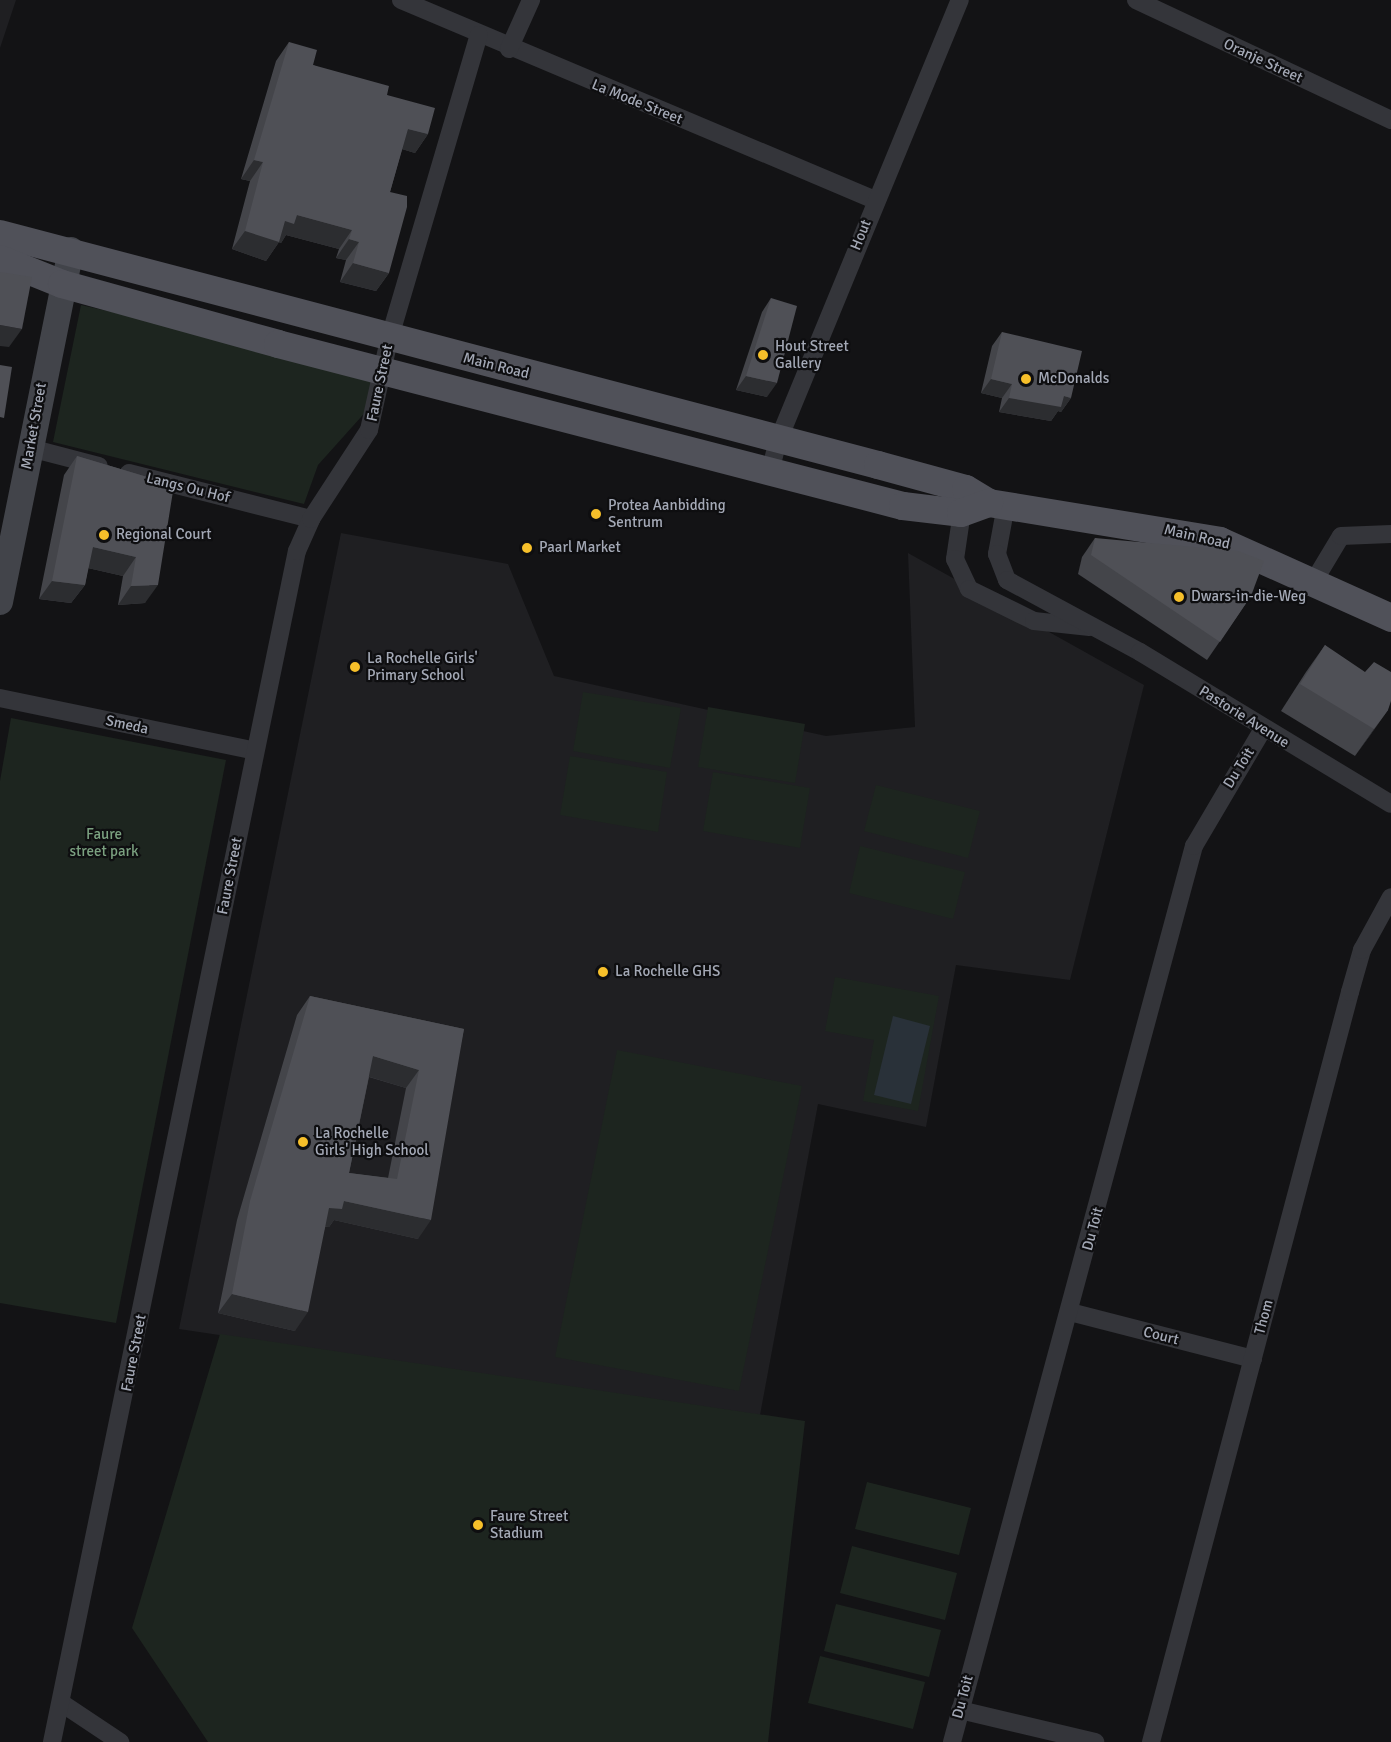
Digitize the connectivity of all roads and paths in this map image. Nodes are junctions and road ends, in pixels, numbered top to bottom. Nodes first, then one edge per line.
1 (401, 0) edge
2 (531, 0) edge
3 (960, 0) edge
4 (1136, 0) edge
5 (478, 35) junction
6 (508, 49) junction
7 (1391, 120) edge
8 (875, 200) junction
9 (0, 234) edge
10 (71, 250) junction
11 (0, 259) edge
12 (62, 284) junction
13 (389, 340) junction
14 (381, 371) junction
15 (778, 441) junction
16 (30, 448) junction
17 (770, 472) junction
18 (981, 503) junction
19 (311, 519) junction
20 (1391, 534) edge
21 (1314, 581) junction
22 (0, 602) edge
23 (1391, 618) edge
24 (1098, 627) junction
25 (0, 698) edge
26 (1263, 729) junction
27 (255, 752) junction
28 (1391, 804) edge
29 (1391, 897) edge
30 (1070, 1312) junction
31 (1253, 1359) junction
32 (63, 1704) junction
33 (960, 1710) junction
34 (52, 1742) edge
35 (120, 1742) edge
36 (952, 1742) edge
37 (1095, 1742) edge
38 (1151, 1742) edge

1 - 5 street, La Mode Street
2 - 6 street
3 - 8 street, Hout
4 - 7 street, Oranje Street
5 - 6 street, La Mode Street
5 - 13 street, Faure Street
6 - 8 street, La Mode Street
8 - 15 street, Hout
9 - 10 main road, Main Road
10 - 12 main road, Market Street
10 - 13 main road, Main Road
11 - 12 main road, Main Road
12 - 14 main road, Main Road
12 - 16 main road, Market Street
13 - 14 street, Faure Street
13 - 15 main road, Main Road
14 - 17 main road, Main Road
14 - 19 street, Faure Street
15 - 17 street, Hout
15 - 18 main road, Main Road
16 - 19 street, Langs Ou Hof
16 - 22 main road, Market Street
17 - 18 main road, Main Road
18 - 21 main road, Main Road
18 - 24 street, Pastorie Avenue
18 - 24 street, Pastorie Avenue
19 - 27 street, Faure Street
20 - 21 street
21 - 23 main road, Main Road
24 - 26 street, Pastorie Avenue
25 - 27 street, Smeda
26 - 28 street, Pastorie Avenue
26 - 30 street, Du Toit
27 - 32 street, Faure Street
29 - 31 street, Thom
30 - 31 street, Court
30 - 33 street, Du Toit
31 - 38 street, Thom
32 - 34 street, Faure Street
32 - 35 street
33 - 36 street, Du Toit
33 - 37 street

